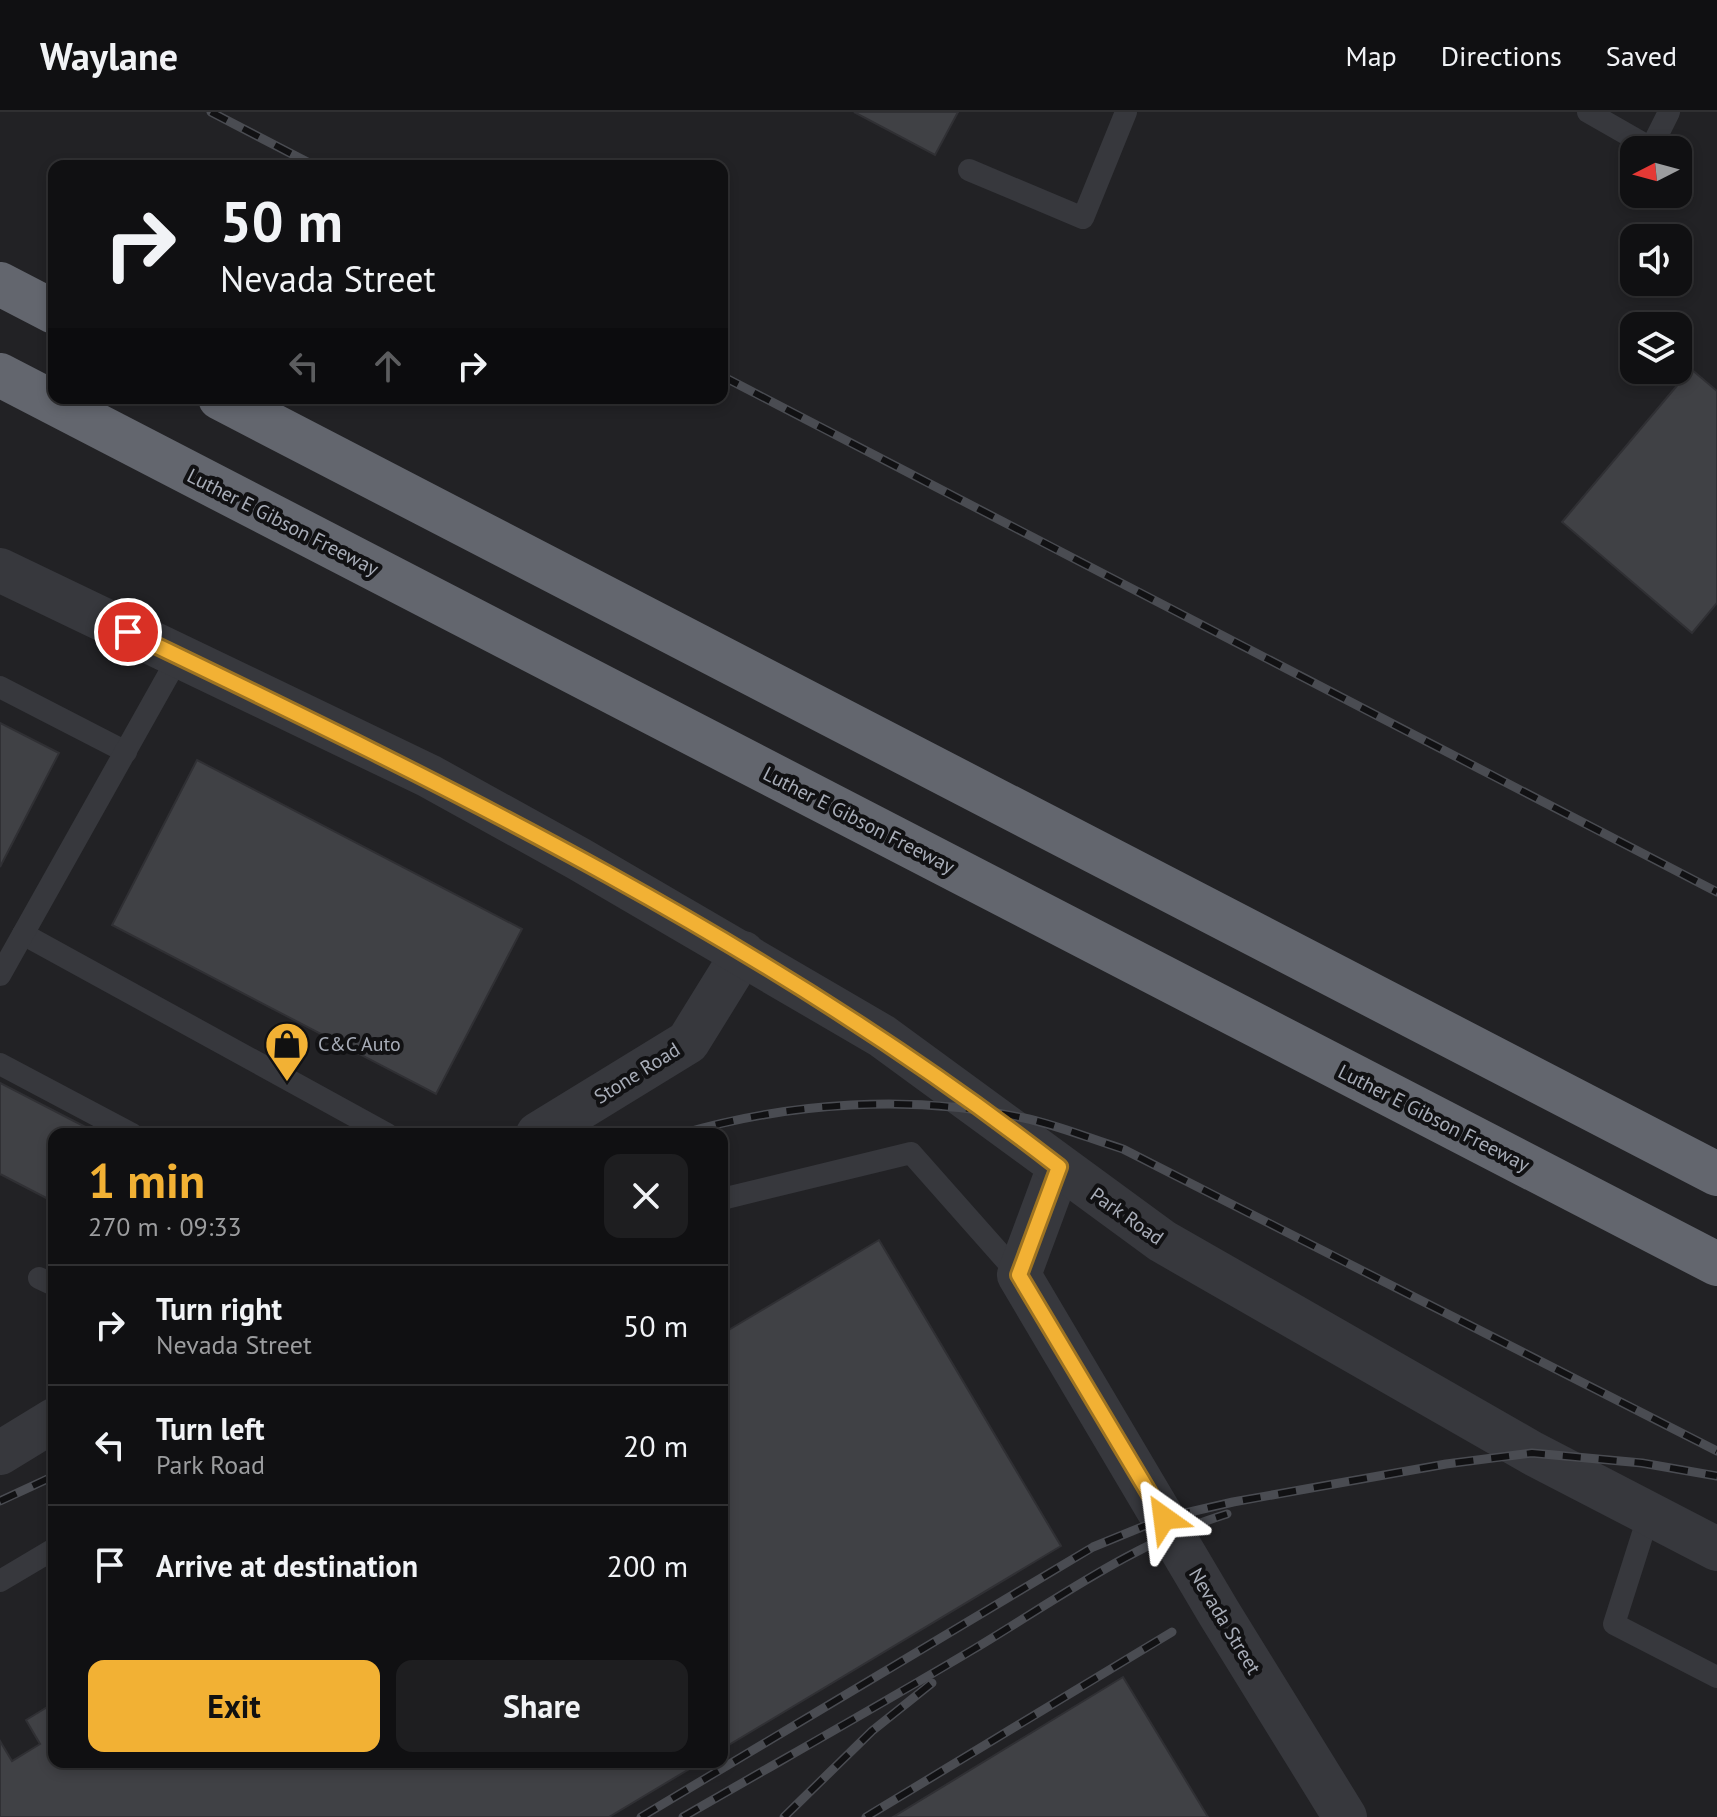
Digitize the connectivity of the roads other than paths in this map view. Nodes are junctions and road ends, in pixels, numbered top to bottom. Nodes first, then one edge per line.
1 (1126, 112) edge
2 (1588, 112) edge
3 (1669, 112) edge
4 (969, 170) dead end
5 (0, 284) edge
6 (48, 309) edge
7 (0, 375) edge
8 (48, 400) edge
9 (56, 404) edge
10 (232, 404) edge
11 (0, 570) edge
12 (179, 656) junction
13 (0, 687) edge
14 (126, 752) junction
15 (23, 934) junction
16 (743, 953) junction
17 (0, 975) edge
18 (0, 1064) edge
19 (121, 1128) edge
20 (376, 1128) edge
21 (548, 1128) edge
22 (1059, 1167) junction
23 (1717, 1174) edge
24 (728, 1198) edge
25 (1717, 1264) edge
26 (1019, 1275) junction
27 (48, 1424) edge
28 (0, 1453) edge
29 (1649, 1514) junction
30 (1717, 1549) edge
31 (48, 1553) edge
32 (0, 1581) edge
33 (1717, 1677) edge
34 (1345, 1817) edge

1 - 4 lane
2 - 3 lane
5 - 6 highway
7 - 8 highway, Luther E Gibson Freeway
9 - 25 highway, Luther E Gibson Freeway
10 - 23 highway
11 - 12 street, Park Road
12 - 14 lane
12 - 16 street, Park Road
13 - 14 lane
14 - 15 lane
15 - 17 lane
15 - 20 lane
16 - 21 street, Stone Road
16 - 22 street, Park Road
18 - 19 lane
22 - 26 street
22 - 29 street, Park Road
24 - 26 lane
26 - 34 street, Nevada Street
27 - 28 street
29 - 30 street, Park Road
29 - 33 lane
31 - 32 lane

